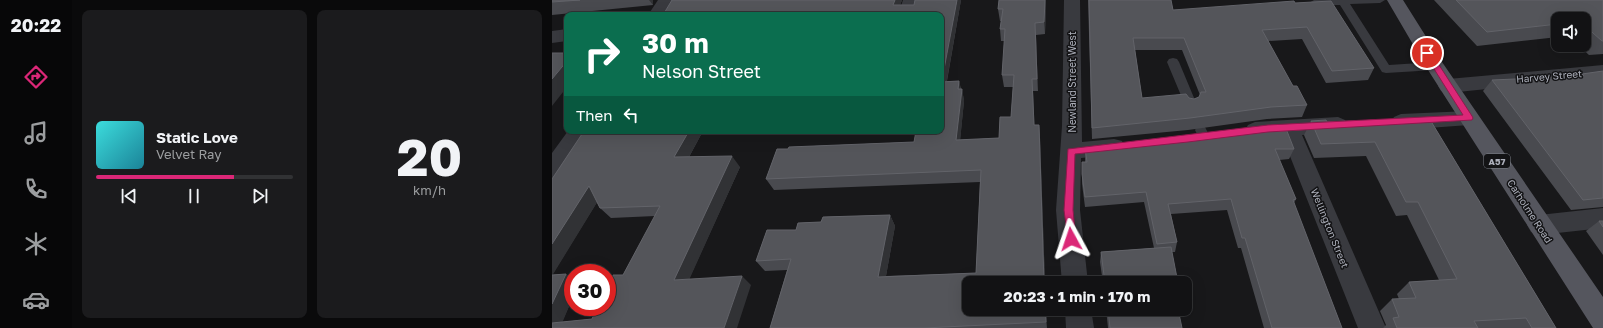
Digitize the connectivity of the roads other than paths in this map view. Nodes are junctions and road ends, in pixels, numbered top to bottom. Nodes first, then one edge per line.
1 (666, 0) edge
2 (911, 0) edge
3 (1072, 0) edge
4 (1380, 0) edge
5 (1395, 0) edge
6 (1343, 2) junction
7 (1305, 4) edge
8 (659, 12) edge
9 (908, 12) edge
10 (564, 35) edge
11 (552, 37) edge
12 (1173, 62) dead end
13 (1435, 66) junction
14 (1603, 71) edge
15 (1448, 86) junction
16 (1191, 105) edge
17 (1469, 118) junction
18 (1383, 123) edge
19 (1359, 124) edge
20 (1289, 128) junction
21 (577, 134) edge
22 (1197, 136) edge
23 (1133, 146) edge
24 (1071, 152) junction
25 (552, 170) edge
26 (1603, 218) edge
27 (1539, 225) junction
28 (1074, 276) edge
29 (1079, 316) edge
30 (1603, 320) edge
31 (1080, 328) edge
32 (1372, 328) edge

1 - 8 street
2 - 9 street
3 - 24 street, Newland Street West
4 - 6 lane
5 - 13 main road, Carholme Road / A57
6 - 7 lane
6 - 13 lane
10 - 11 street
12 - 16 lane
13 - 15 main road, Carholme Road / A57
14 - 15 street, Harvey Street
15 - 17 main road, Carholme Road / A57
17 - 18 street
17 - 27 main road, Carholme Road / A57
19 - 20 street
20 - 22 street
20 - 32 street, Wellington Street
21 - 25 street
23 - 24 street
24 - 28 street, Newland Street West
26 - 27 street
27 - 30 main road, Carholme Road / A57
29 - 31 street

